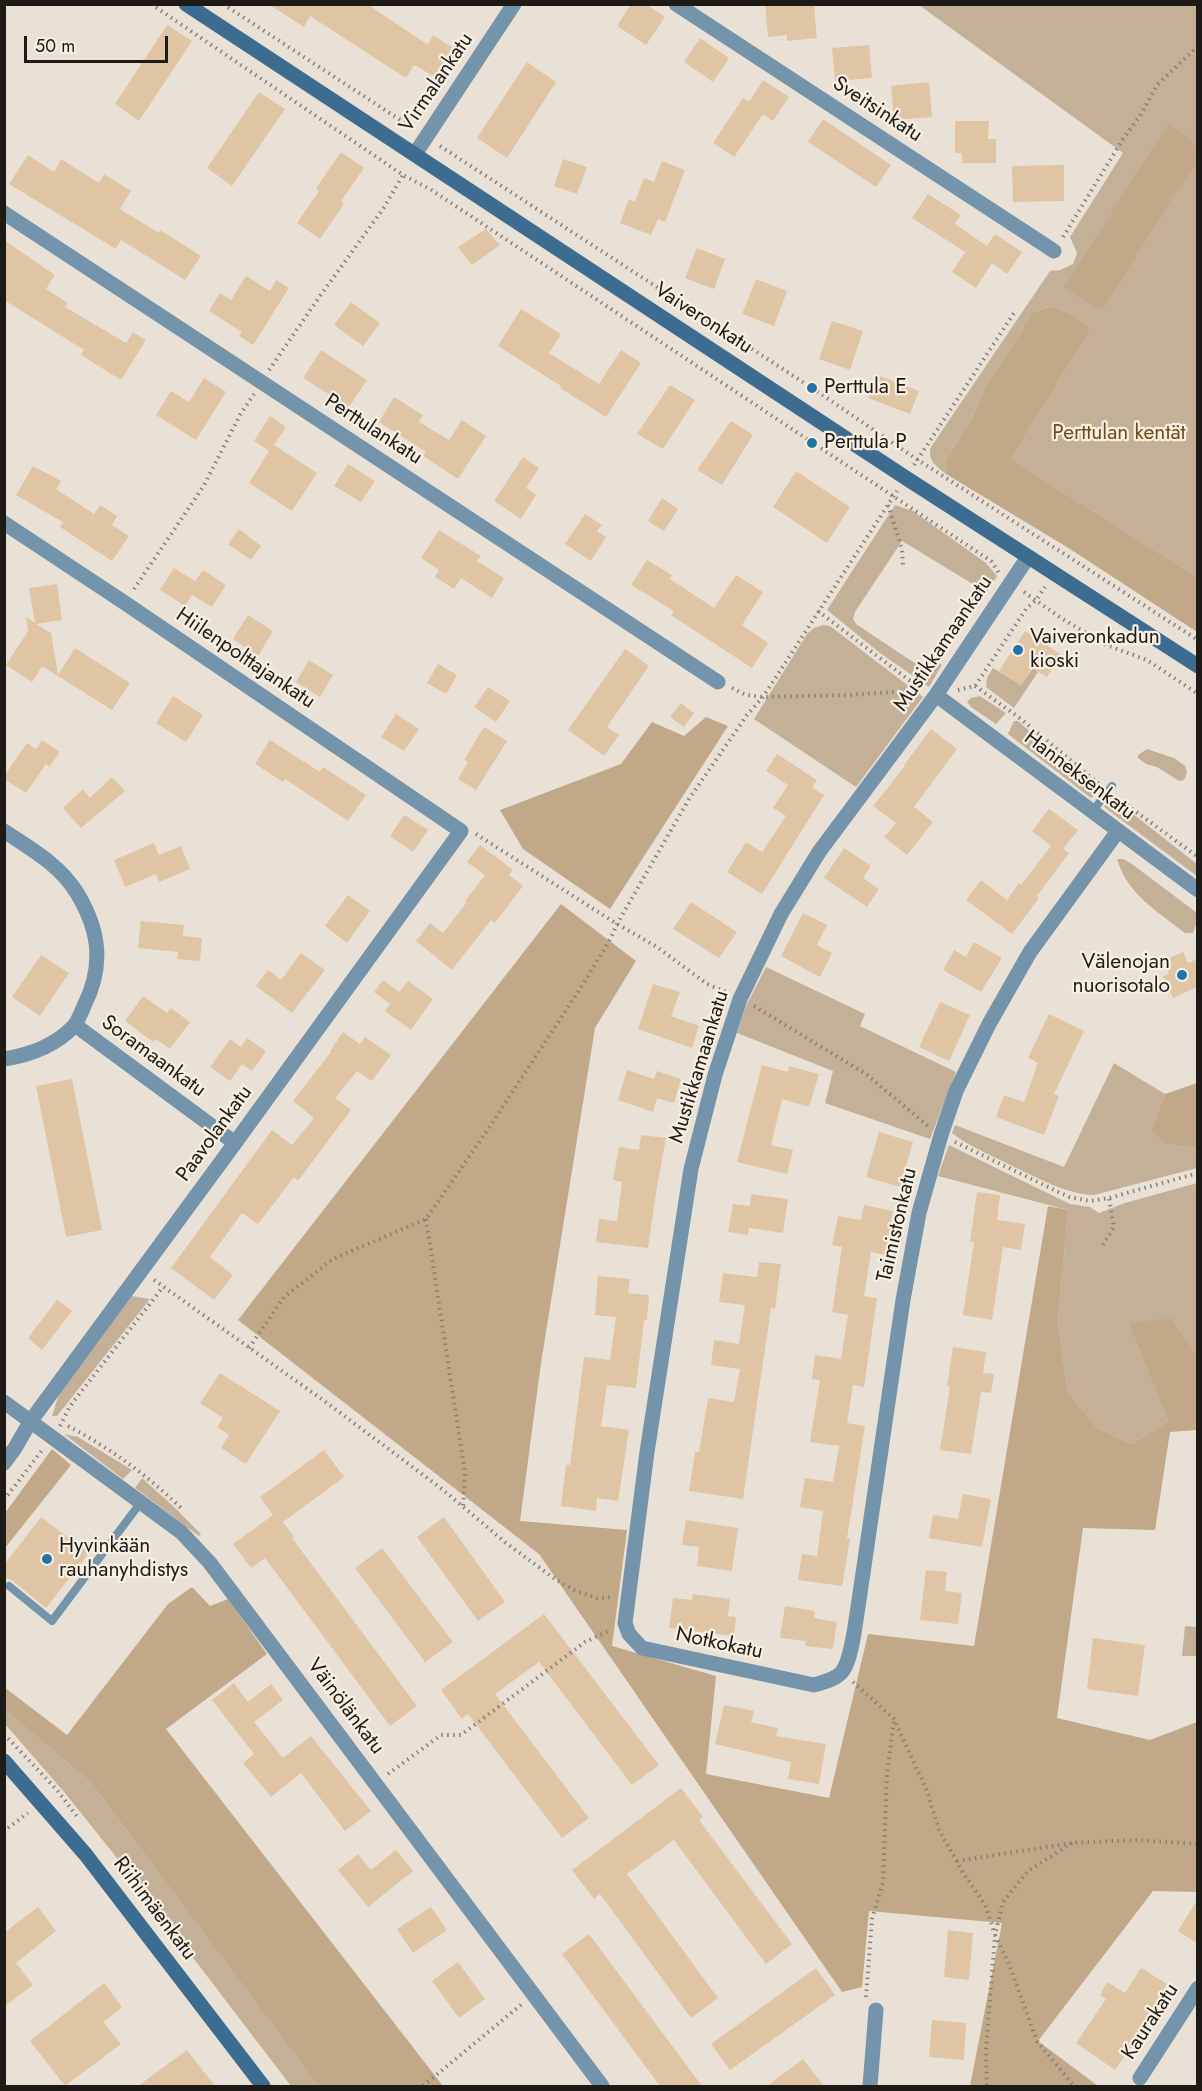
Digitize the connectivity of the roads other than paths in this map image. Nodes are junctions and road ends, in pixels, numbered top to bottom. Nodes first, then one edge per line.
1 (186, 4) edge
2 (514, 4) edge
3 (676, 4) edge
4 (415, 154) junction
5 (4, 213) edge
6 (1054, 251) road end
7 (4, 523) edge
8 (1028, 557) junction
9 (1197, 666) edge
10 (718, 682) road end
11 (936, 696) junction
12 (1112, 786) dead end
13 (1092, 812) junction
14 (4, 831) edge
15 (461, 831) joint
16 (1118, 831) junction
17 (1197, 890) edge
18 (75, 1025) junction
19 (4, 1059) edge
20 (235, 1143) junction
21 (4, 1402) edge
22 (30, 1422) junction
23 (4, 1463) edge
24 (141, 1502) junction
25 (9, 1586) dead end
26 (625, 1623) joint
27 (842, 1672) joint
28 (4, 1761) edge
29 (1197, 1988) edge
30 (876, 2010) road end
31 (1140, 2078) dead end
32 (263, 2086) edge
33 (602, 2086) edge
34 (870, 2086) edge

1 - 4 main road, Vaiveronkatu
2 - 4 street, Virmalankatu
3 - 6 street, Sveitsinkatu
4 - 8 main road, Vaiveronkatu
5 - 10 street, Perttulankatu
7 - 15 street, Hiilenpolttajankatu
8 - 9 main road, Vaiveronkatu
8 - 11 street, Mustikkamaankatu
11 - 13 street, Hanneksenkatu
11 - 26 street, Mustikkamaankatu
12 - 13 lane
13 - 16 street, Hanneksenkatu
14 - 18 street
15 - 20 street, Paavolankatu
16 - 17 street, Hanneksenkatu
16 - 27 street, Taimistonkatu
18 - 19 street
18 - 20 street, Soramaankatu
20 - 22 street, Paavolankatu
21 - 22 street, Väinölänkatu
22 - 23 street, Paavolankatu
22 - 24 street, Väinölänkatu
24 - 25 lane
24 - 33 street, Väinölänkatu
26 - 27 street, Notkokatu
28 - 32 main road, Riihimäenkatu
29 - 31 street, Kaurakatu
30 - 34 street

